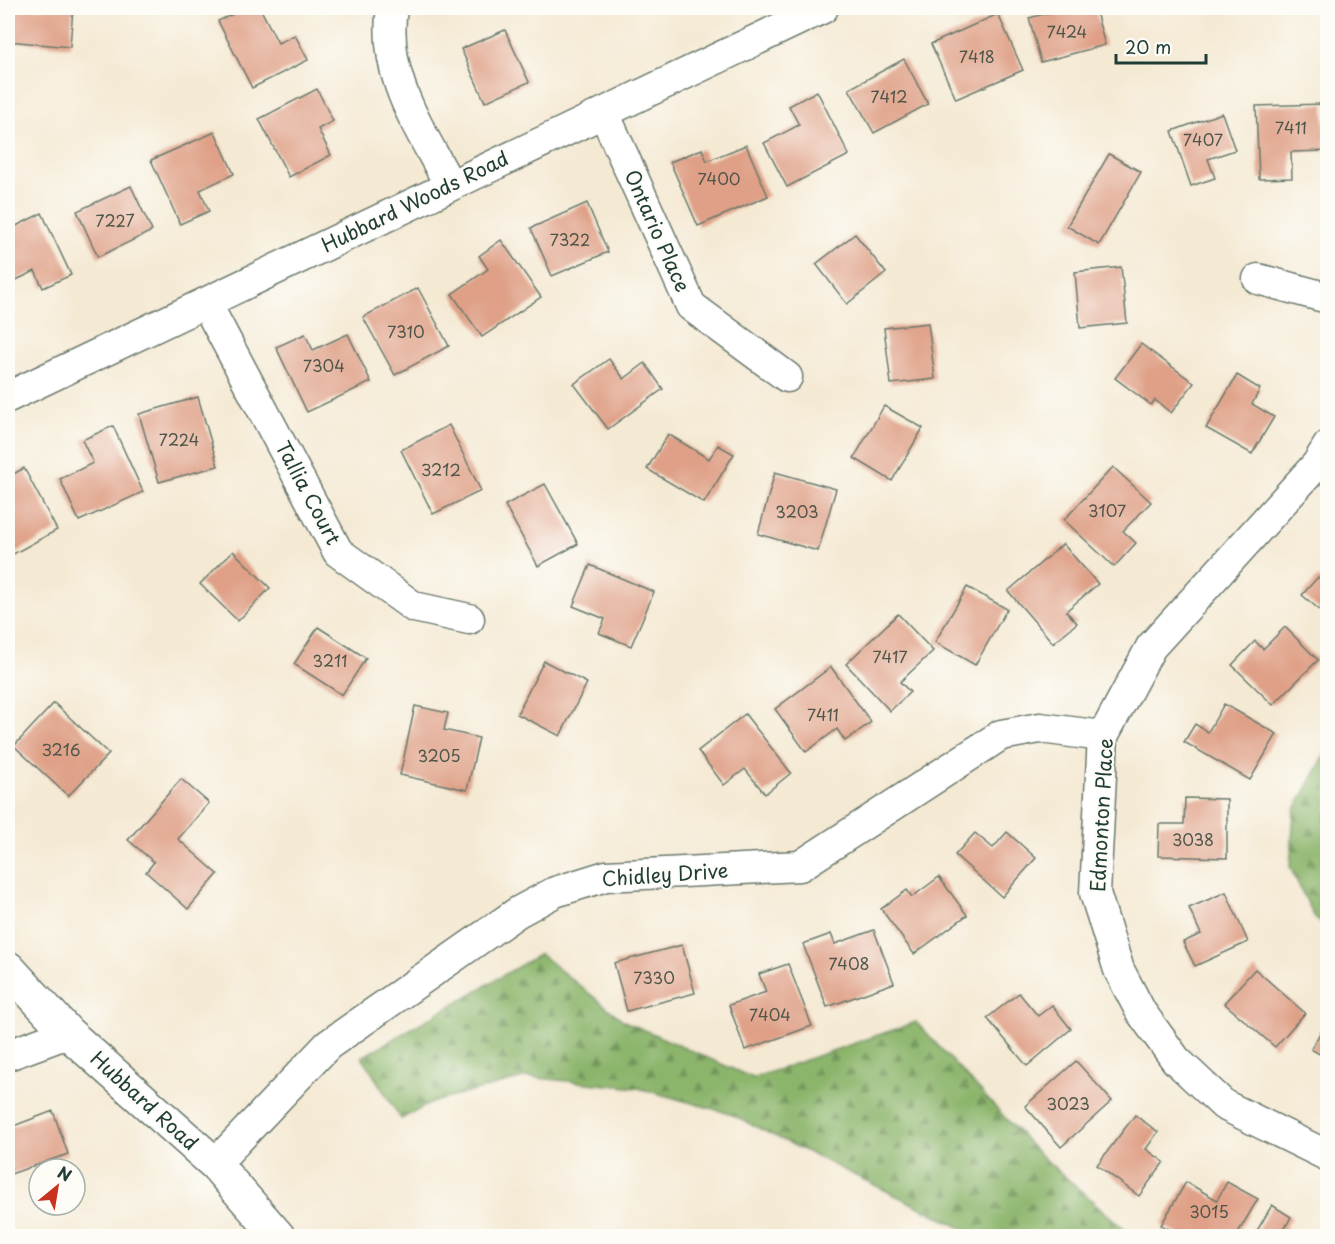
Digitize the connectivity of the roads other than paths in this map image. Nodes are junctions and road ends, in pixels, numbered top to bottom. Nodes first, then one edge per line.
1 (392, 8) edge
2 (823, 8) edge
3 (604, 113) junction
4 (449, 184) junction
5 (1258, 279) dead end
6 (1328, 298) edge
7 (206, 303) junction
8 (787, 377) dead end
9 (8, 397) edge
10 (1328, 446) edge
11 (469, 619) dead end
12 (1103, 736) junction
13 (8, 968) edge
14 (68, 1033) junction
15 (8, 1054) edge
16 (1328, 1156) edge
17 (215, 1164) junction
18 (278, 1236) edge

1 - 4 street
2 - 3 street, Hubbard Woods Road
3 - 4 street, Hubbard Woods Road
3 - 8 street, Ontario Place
4 - 7 street, Hubbard Woods Road
5 - 6 street
7 - 9 street, Hubbard Woods Road
7 - 11 street, Tallia Court
10 - 12 street, Edmonton Place
12 - 16 street, Edmonton Place
12 - 17 street, Chidley Drive
13 - 14 main road, Hubbard Road
14 - 15 street
14 - 17 main road, Hubbard Road
17 - 18 main road, Hubbard Road

